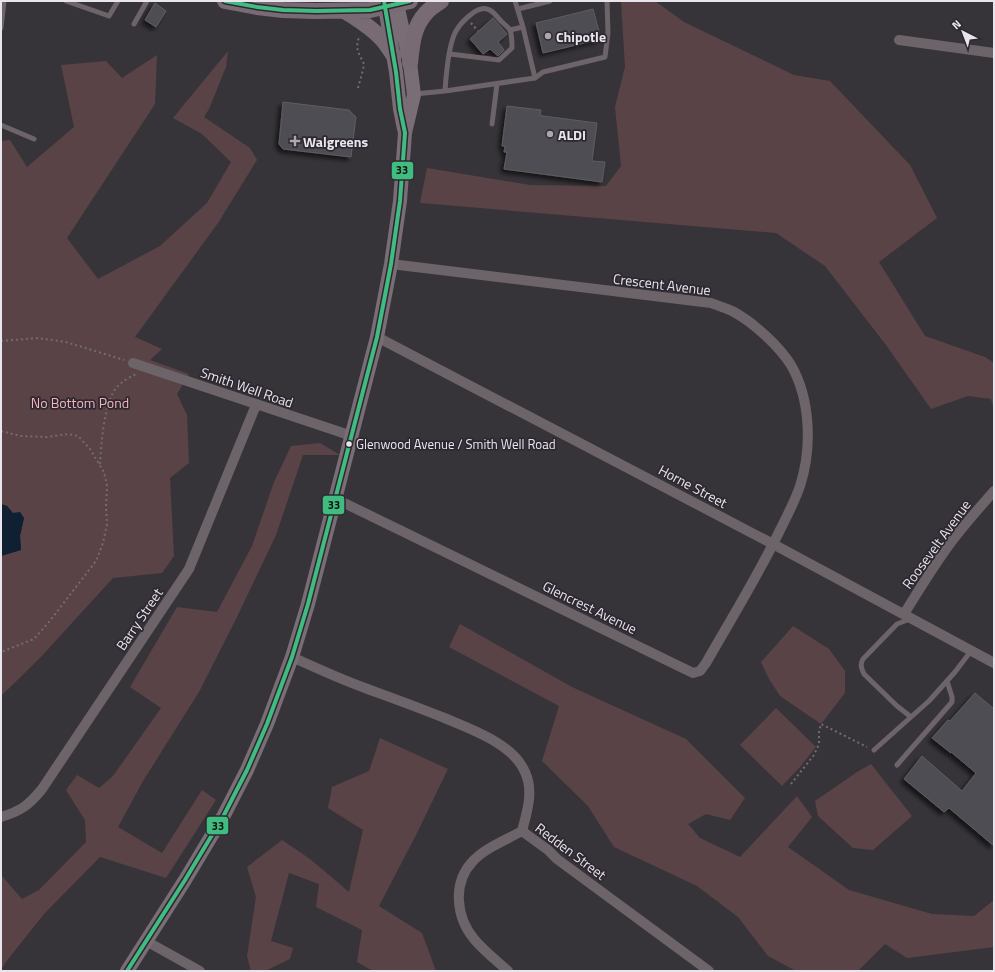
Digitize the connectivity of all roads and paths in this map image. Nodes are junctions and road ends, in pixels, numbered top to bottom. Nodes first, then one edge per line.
1 (4, 1) edge
2 (66, 1) edge
3 (118, 1) edge
4 (147, 1) edge
5 (225, 1) edge
6 (441, 1) edge
7 (515, 1) edge
8 (550, 1) edge
9 (607, 1) edge
10 (394, 3) edge
11 (518, 9) junction
12 (345, 11) junction
13 (471, 22) dead end
14 (134, 24) dead end
15 (523, 27) junction
16 (1, 28) edge
17 (510, 30) junction
18 (478, 31) dead end
19 (360, 33) dead end
20 (899, 40) dead end
21 (994, 53) edge
22 (450, 54) junction
23 (394, 56) junction
24 (410, 63) junction
25 (535, 78) junction
26 (496, 84) junction
27 (358, 88) dead end
28 (445, 91) junction
29 (414, 95) junction
30 (399, 98) junction
31 (492, 124) dead end
32 (1, 125) edge
33 (405, 133) junction
34 (34, 139) dead end
35 (391, 264) junction
36 (377, 337) junction
37 (1, 341) edge
38 (133, 363) joint
39 (145, 367) junction
40 (256, 405) junction
41 (1, 431) edge
42 (352, 436) junction
43 (100, 466) junction
44 (994, 492) edge
45 (336, 499) junction
46 (773, 544) junction
47 (907, 616) junction
48 (971, 651) junction
49 (1, 652) edge
50 (292, 657) junction
51 (994, 663) edge
52 (947, 681) junction
53 (911, 717) junction
54 (874, 750) joint
55 (897, 765) dead end
56 (791, 784) dead end
57 (1, 816) edge
58 (522, 831) junction
59 (146, 941) junction
60 (127, 971) edge
61 (200, 971) edge
62 (508, 971) edge
63 (709, 971) edge

1 - 16 lane
2 - 3 lane
4 - 14 lane
5 - 12 main road
6 - 24 main road
7 - 11 lane
8 - 11 lane
9 - 25 lane
10 - 12 main road
10 - 23 street
10 - 24 street
11 - 15 lane
12 - 23 main road
13 - 18 path
15 - 17 lane
15 - 25 lane
17 - 22 lane
17 - 22 lane
19 - 27 path
20 - 21 street
22 - 28 lane
23 - 30 street
24 - 29 street
25 - 26 lane
26 - 28 lane
26 - 31 lane
28 - 29 lane
29 - 30 lane
29 - 33 street
30 - 33 street
32 - 34 lane
33 - 35 street
35 - 36 street
35 - 46 street, Crescent Avenue
36 - 42 street
36 - 46 street, Horne Street
37 - 38 path
38 - 39 street, Smith Well Road
39 - 40 street, Smith Well Road
39 - 43 path
40 - 42 street, Smith Well Road
40 - 57 street, Barry Street
41 - 43 path
42 - 45 street
43 - 49 path
44 - 47 street, Roosevelt Avenue
45 - 46 street, Glencrest Avenue
45 - 50 street
46 - 47 street, Horne Street
47 - 48 street, Horne Street
47 - 53 lane
48 - 51 street, Horne Street
48 - 52 lane
50 - 58 street, Redden Street
50 - 59 street
52 - 53 lane
52 - 55 lane
53 - 54 lane
54 - 56 path
58 - 62 street
58 - 63 street, Redden Street
59 - 60 street
59 - 61 street

